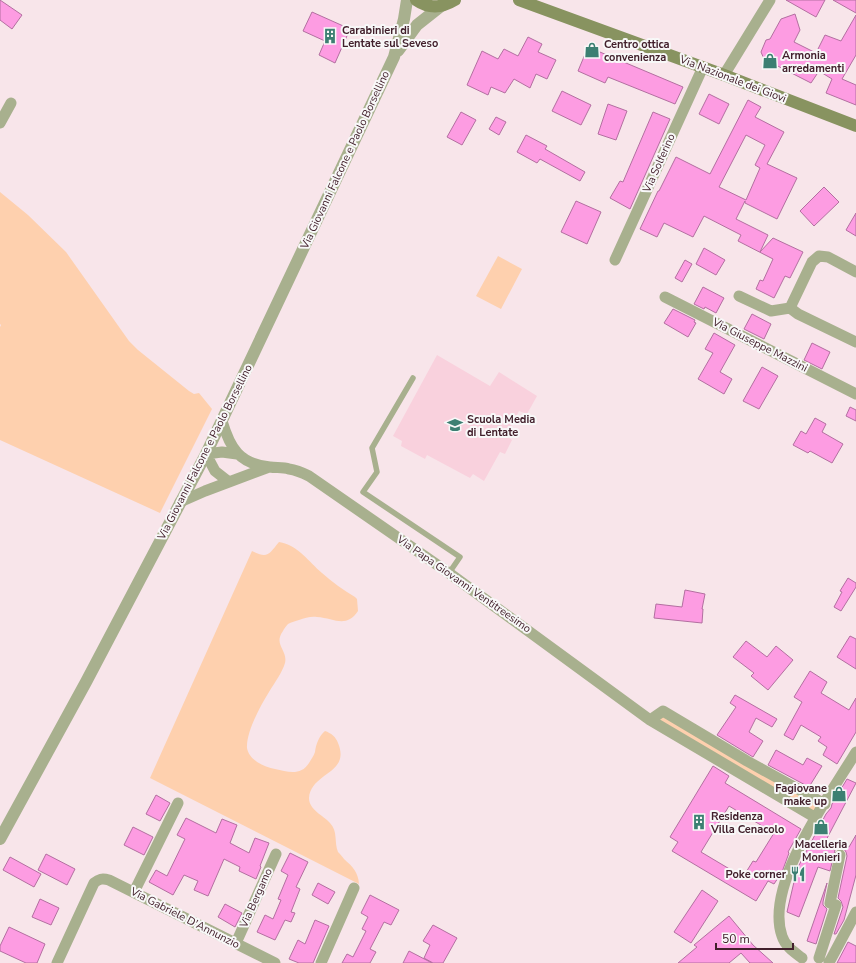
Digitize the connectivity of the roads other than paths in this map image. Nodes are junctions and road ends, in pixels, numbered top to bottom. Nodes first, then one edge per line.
1 (407, 0) edge
2 (416, 0) edge
3 (455, 0) edge
4 (519, 0) edge
5 (770, 0) edge
6 (441, 6) junction
7 (394, 57) junction
8 (703, 67) junction
9 (724, 75) junction
10 (11, 103) dead end
11 (0, 123) edge
12 (856, 126) edge
13 (615, 260) dead end
14 (856, 272) edge
15 (739, 296) dead end
16 (665, 297) dead end
17 (790, 308) junction
18 (856, 342) edge
19 (413, 378) dead end
20 (856, 394) edge
21 (222, 421) junction
22 (206, 454) junction
23 (237, 454) junction
24 (268, 467) junction
25 (229, 482) junction
26 (180, 502) junction
27 (449, 573) junction
28 (650, 720) junction
29 (856, 752) edge
30 (178, 803) dead end
31 (825, 804) junction
32 (816, 818) junction
33 (0, 839) edge
34 (276, 854) dead end
35 (840, 855) dead end
36 (354, 888) dead end
37 (134, 892) junction
38 (856, 912) edge
39 (236, 943) junction
40 (800, 960) edge
41 (826, 961) edge
42 (57, 963) edge
43 (275, 963) edge
44 (321, 963) edge

1 - 7 street
2 - 6 main road
3 - 6 main road
4 - 8 main road, Via Nazionale dei Giovi
5 - 9 street
6 - 7 street
7 - 21 street, Via Giovanni Falcone e Paolo Borsellino
8 - 9 main road, Via Nazionale dei Giovi
8 - 13 street, Via Solferino
9 - 12 main road, Via Nazionale dei Giovi
10 - 11 street
14 - 17 street
15 - 17 street
16 - 20 street, Via Giuseppe Mazzini
17 - 18 street
19 - 27 lane
21 - 22 street, Via Giovanni Falcone e Paolo Borsellino
21 - 23 street
22 - 23 street, Via Papa Giovanni Ventitreesimo
22 - 25 street
22 - 26 street, Via Giovanni Falcone e Paolo Borsellino
23 - 24 street, Via Papa Giovanni Ventitreesimo
24 - 25 street, Via Papa Giovanni Ventitreesimo
24 - 27 street, Via Papa Giovanni Ventitreesimo
25 - 26 street, Via Papa Giovanni Ventitreesimo
26 - 33 street, Via Giovanni Falcone e Paolo Borsellino
27 - 28 street, Via Papa Giovanni Ventitreesimo
28 - 31 street
28 - 32 street, Via Papa Giovanni Ventitreesimo
29 - 31 street
30 - 37 street
31 - 32 street
32 - 40 street
34 - 39 street, Via Bergamo
35 - 41 street
36 - 44 street
37 - 39 street, Via Gabriele D'Annunzio
37 - 42 street, Via Gabriele D'Annunzio
38 - 41 street
39 - 43 street, Via Gabriele D'Annunzio
40 - 41 street

